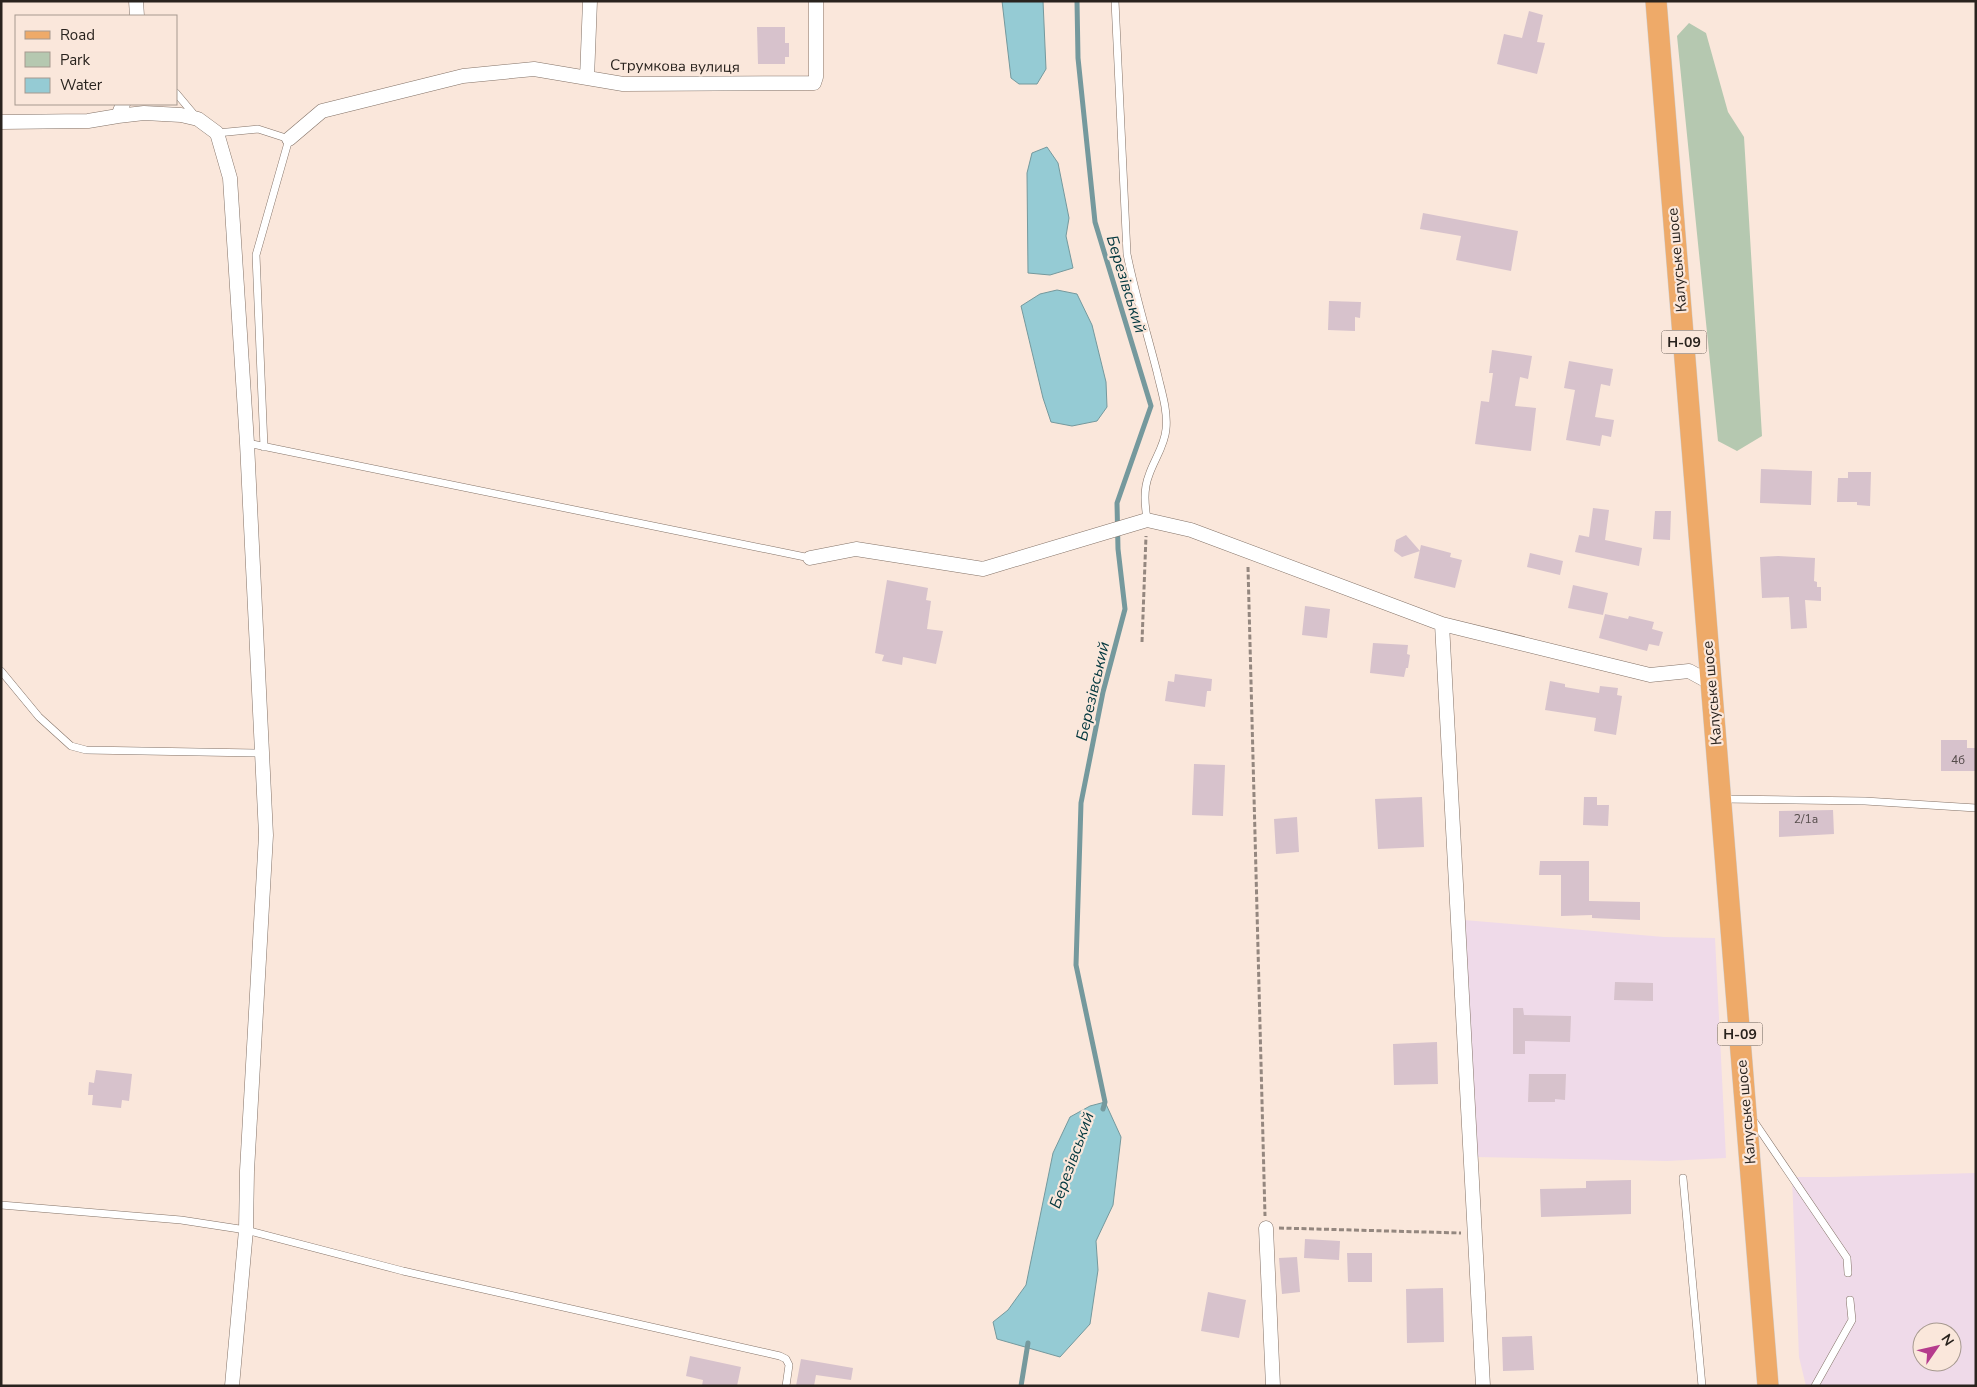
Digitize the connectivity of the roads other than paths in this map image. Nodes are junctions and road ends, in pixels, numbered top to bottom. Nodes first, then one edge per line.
1 (136, 1) edge
2 (590, 1) edge
3 (816, 1) edge
4 (1115, 1) edge
5 (1656, 1) edge
6 (137, 15) edge
7 (587, 78) junction
8 (178, 95) edge
9 (120, 110) edge
10 (198, 119) junction
11 (1, 122) edge
12 (218, 133) junction
13 (289, 139) junction
14 (247, 443) junction
15 (264, 447) junction
16 (1147, 520) junction
17 (810, 558) joint
18 (1442, 624) junction
19 (1, 671) edge
20 (1711, 683) junction
21 (262, 753) junction
22 (1721, 799) junction
23 (1976, 808) edge
24 (1746, 1109) junction
25 (1683, 1178) dead end
26 (1, 1205) edge
27 (1266, 1228) road end
28 (246, 1230) junction
29 (1848, 1273) dead end
30 (1850, 1300) dead end
31 (232, 1386) edge
32 (786, 1386) edge
33 (1273, 1386) edge
34 (1483, 1386) edge
35 (1702, 1386) edge
36 (1768, 1386) edge
37 (1815, 1386) edge

1 - 6 street
2 - 7 street
3 - 7 street, Струмкова вулиця
4 - 16 lane
5 - 20 main road, Калуське шосе / Н-09
7 - 13 street, Струмкова вулиця
8 - 10 lane
9 - 10 street
9 - 11 street
10 - 12 street
12 - 13 lane
12 - 14 street
13 - 15 lane
14 - 15 lane
14 - 21 street
15 - 17 lane
16 - 17 street
16 - 18 street
18 - 20 street
18 - 34 street
19 - 21 lane
20 - 22 main road, Калуське шосе / Н-09
21 - 28 street
22 - 23 lane
22 - 24 main road, Калуське шосе / Н-09
24 - 29 lane
24 - 36 main road, Калуське шосе / Н-09
25 - 35 lane
26 - 28 lane
27 - 33 street
28 - 31 street
28 - 32 lane
30 - 37 lane

